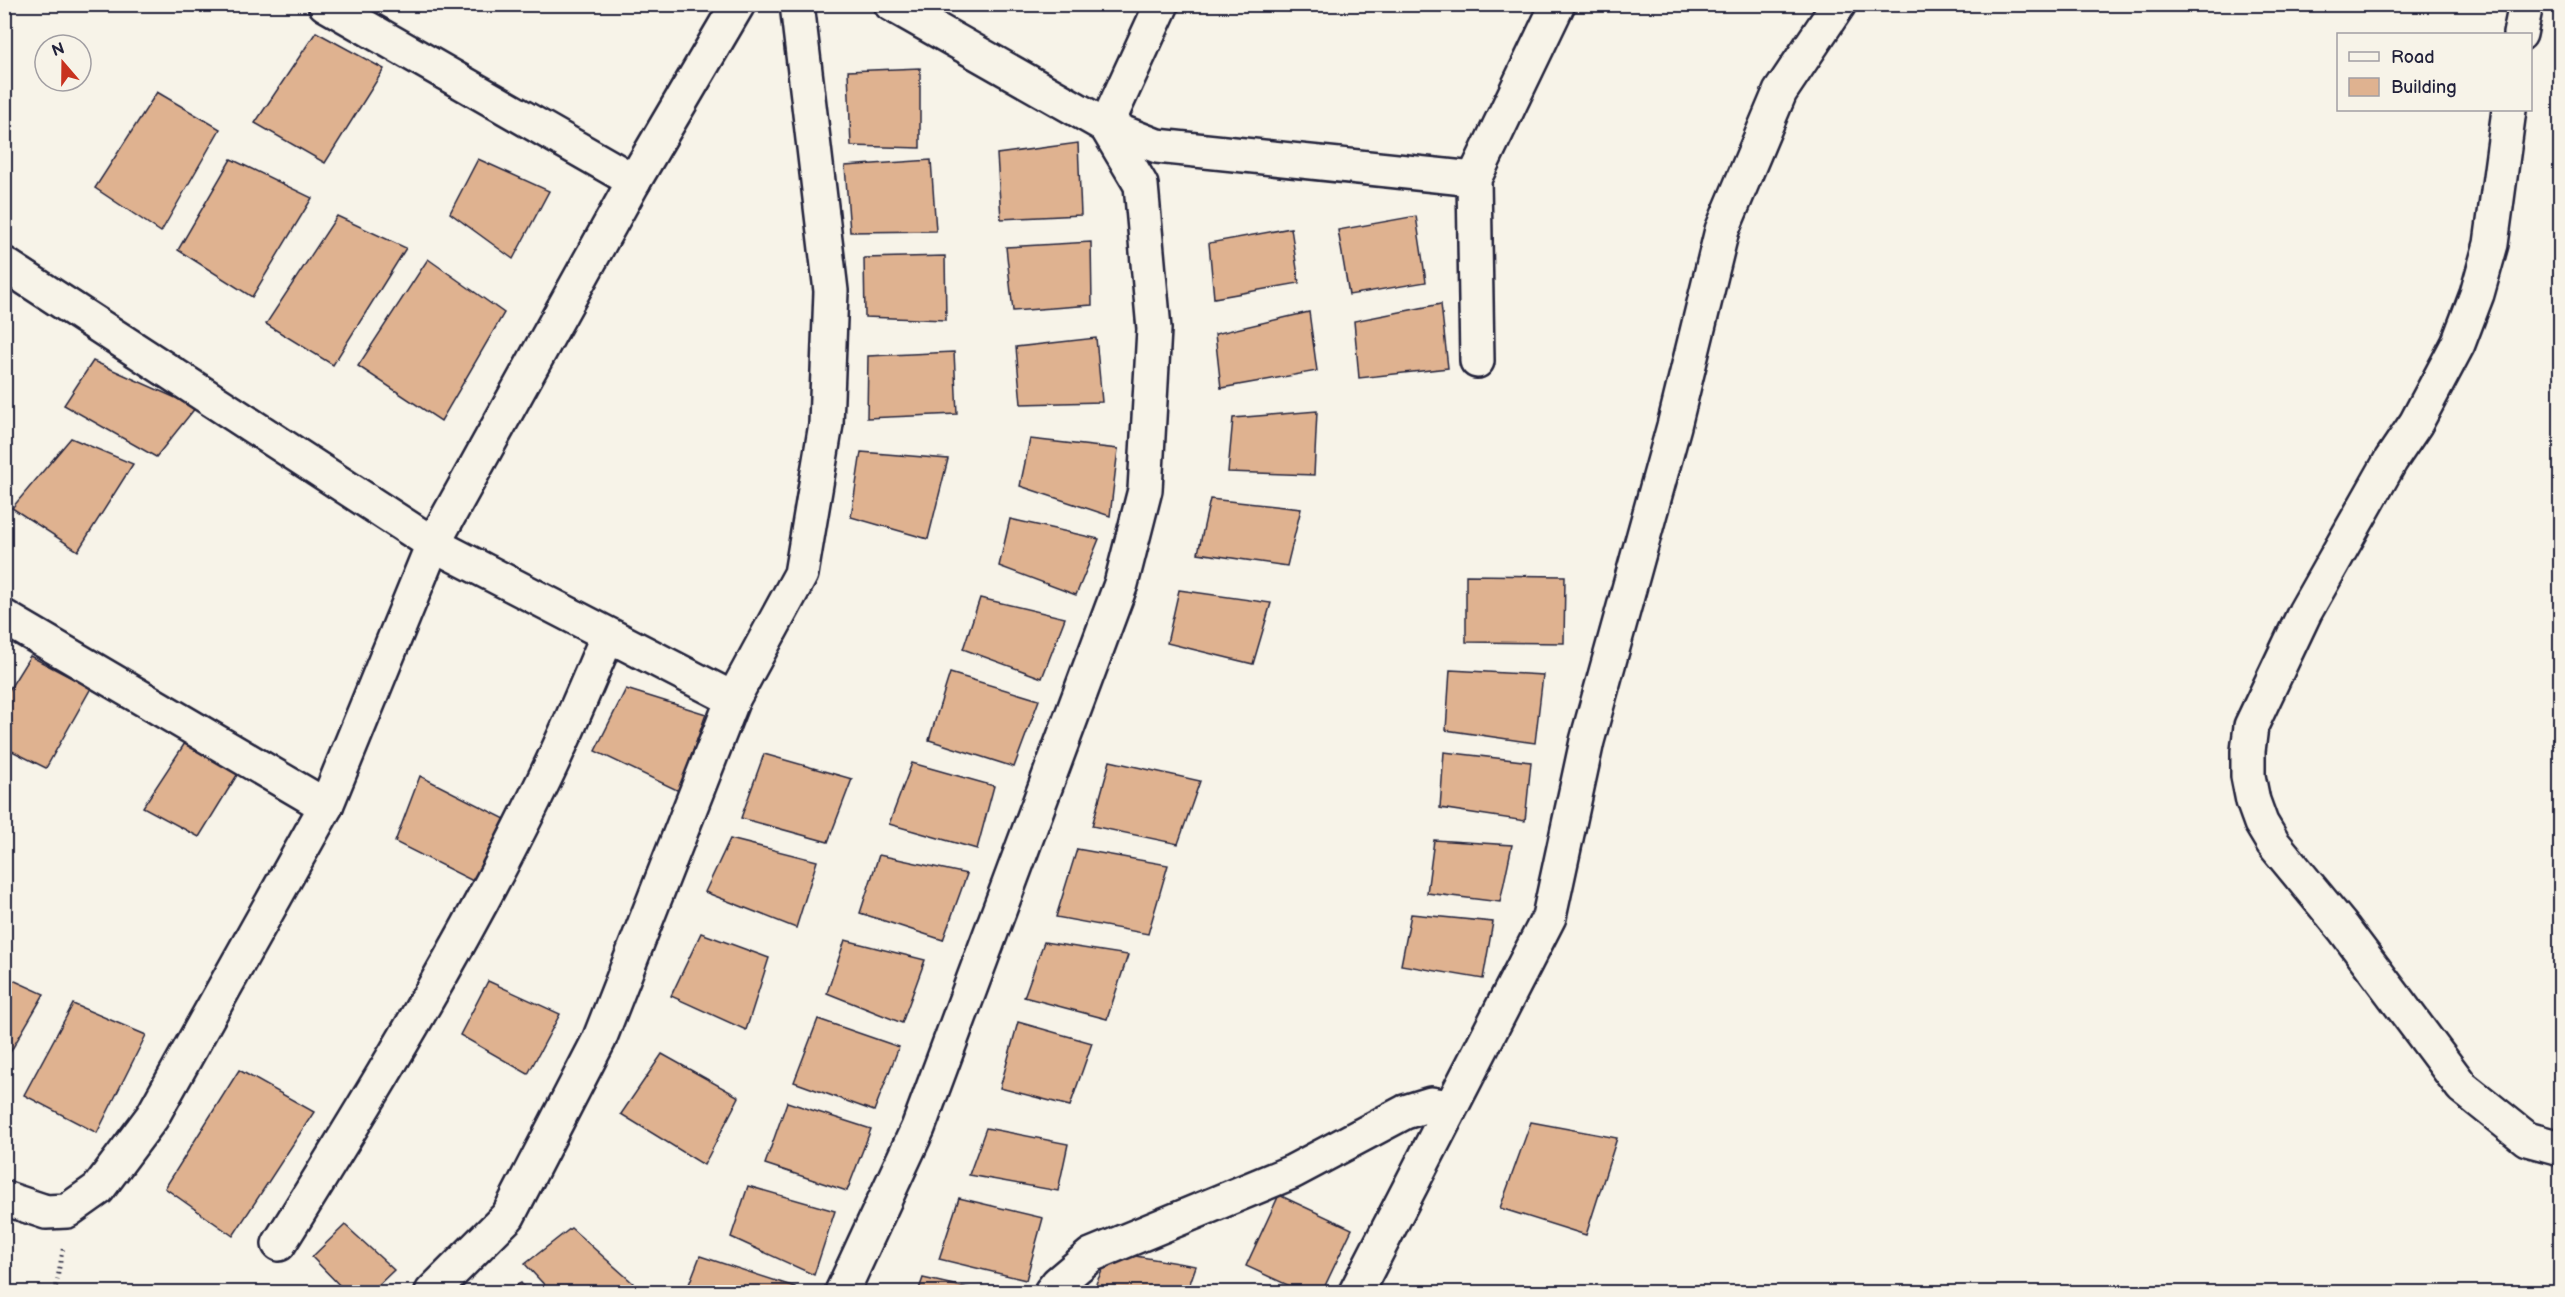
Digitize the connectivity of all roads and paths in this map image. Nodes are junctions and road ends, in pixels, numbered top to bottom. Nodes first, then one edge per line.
1 (325, 4) edge
2 (738, 4) edge
3 (797, 4) edge
4 (891, 4) edge
5 (1162, 4) edge
6 (1558, 4) edge
7 (1839, 4) edge
8 (2526, 4) edge
9 (2520, 33) edge
10 (2509, 111) edge
11 (1106, 126) junction
12 (1474, 179) junction
13 (634, 181) junction
14 (4, 264) edge
15 (1477, 361) dead end
16 (433, 544) junction
17 (5, 618) edge
18 (608, 635) junction
19 (733, 699) junction
20 (326, 806) junction
21 (1450, 1107) junction
22 (2560, 1148) edge
23 (4, 1198) edge
24 (65, 1240) dead end
25 (279, 1244) dead end
26 (55, 1293) edge
27 (432, 1293) edge
28 (842, 1293) edge
29 (1051, 1293) edge
30 (1356, 1293) edge

1 - 13 street
2 - 13 street
3 - 19 street
4 - 11 street
5 - 11 street
6 - 12 street
7 - 21 street
8 - 9 street
10 - 22 street
11 - 12 street
11 - 28 street
12 - 15 street
13 - 16 street
14 - 16 street
16 - 18 street
16 - 20 street
17 - 20 street
18 - 19 street
18 - 25 street
19 - 27 street
20 - 23 street
21 - 29 street
21 - 30 street
24 - 26 path

